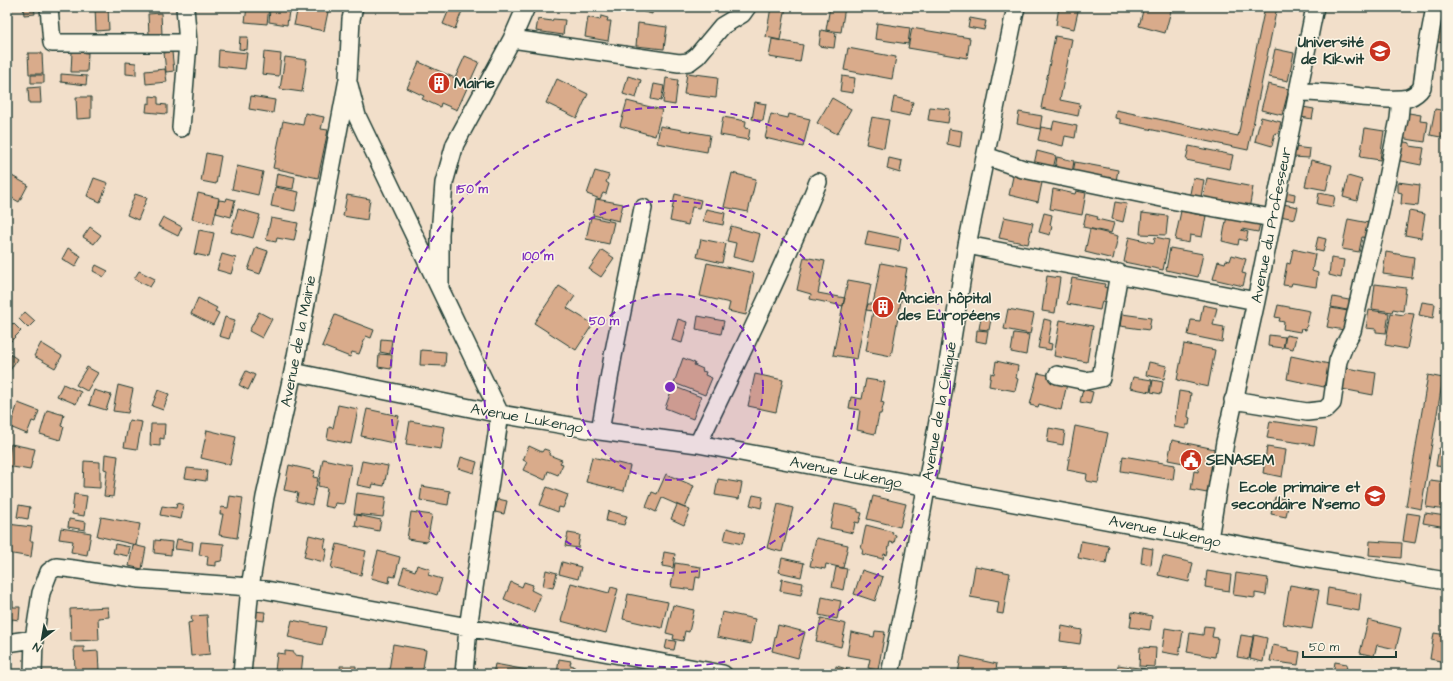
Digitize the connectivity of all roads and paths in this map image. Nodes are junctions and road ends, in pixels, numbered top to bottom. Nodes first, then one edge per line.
1 (49, 7) edge
2 (185, 7) edge
3 (354, 7) edge
4 (526, 7) edge
5 (747, 7) edge
6 (1016, 7) edge
7 (1315, 7) edge
8 (1435, 7) edge
9 (512, 39) junction
10 (188, 43) junction
11 (348, 79) junction
12 (1297, 92) junction
13 (1401, 99) junction
14 (181, 128) dead end
15 (986, 156) junction
16 (818, 182) dead end
17 (643, 208) dead end
18 (1272, 218) junction
19 (967, 245) junction
20 (1118, 274) junction
21 (440, 291) junction
22 (1256, 301) junction
23 (293, 372) junction
24 (1057, 375) dead end
25 (1233, 400) junction
26 (500, 414) junction
27 (600, 431) junction
28 (698, 444) junction
29 (926, 487) junction
30 (1209, 539) junction
31 (1446, 581) edge
32 (250, 587) junction
33 (468, 628) junction
34 (34, 638) junction
35 (7, 643) edge
36 (672, 669) edge
37 (33, 674) edge
38 (242, 674) edge
39 (464, 674) edge
40 (723, 674) edge
41 (890, 674) edge

1 - 10 street
2 - 10 street
3 - 11 street, Avenue de la Mairie
4 - 9 street
5 - 9 street
6 - 15 street, Avenue de la Clinique
7 - 12 street, Avenue du Professeur
8 - 13 street
9 - 21 street
10 - 14 street
11 - 21 street
11 - 23 street, Avenue de la Mairie
12 - 13 street
12 - 18 street, Avenue du Professeur
13 - 25 street
15 - 18 street
15 - 19 street, Avenue de la Clinique
16 - 28 street
17 - 27 street
18 - 22 street, Avenue du Professeur
19 - 20 street
19 - 29 street, Avenue de la Clinique
20 - 22 street
20 - 24 street
21 - 26 street
22 - 25 street, Avenue du Professeur
23 - 26 street, Avenue Lukengo
23 - 32 street, Avenue de la Mairie
25 - 30 street, Avenue du Professeur
26 - 27 street, Avenue Lukengo
26 - 33 street
27 - 28 street, Avenue Lukengo
28 - 29 street, Avenue Lukengo
29 - 30 street, Avenue Lukengo
29 - 41 street, Avenue de la Clinique
30 - 31 street, Avenue Lukengo
32 - 33 street
32 - 34 street
32 - 38 street, Avenue de la Mairie
33 - 36 street
33 - 39 street
34 - 35 street
34 - 37 street
36 - 40 street

